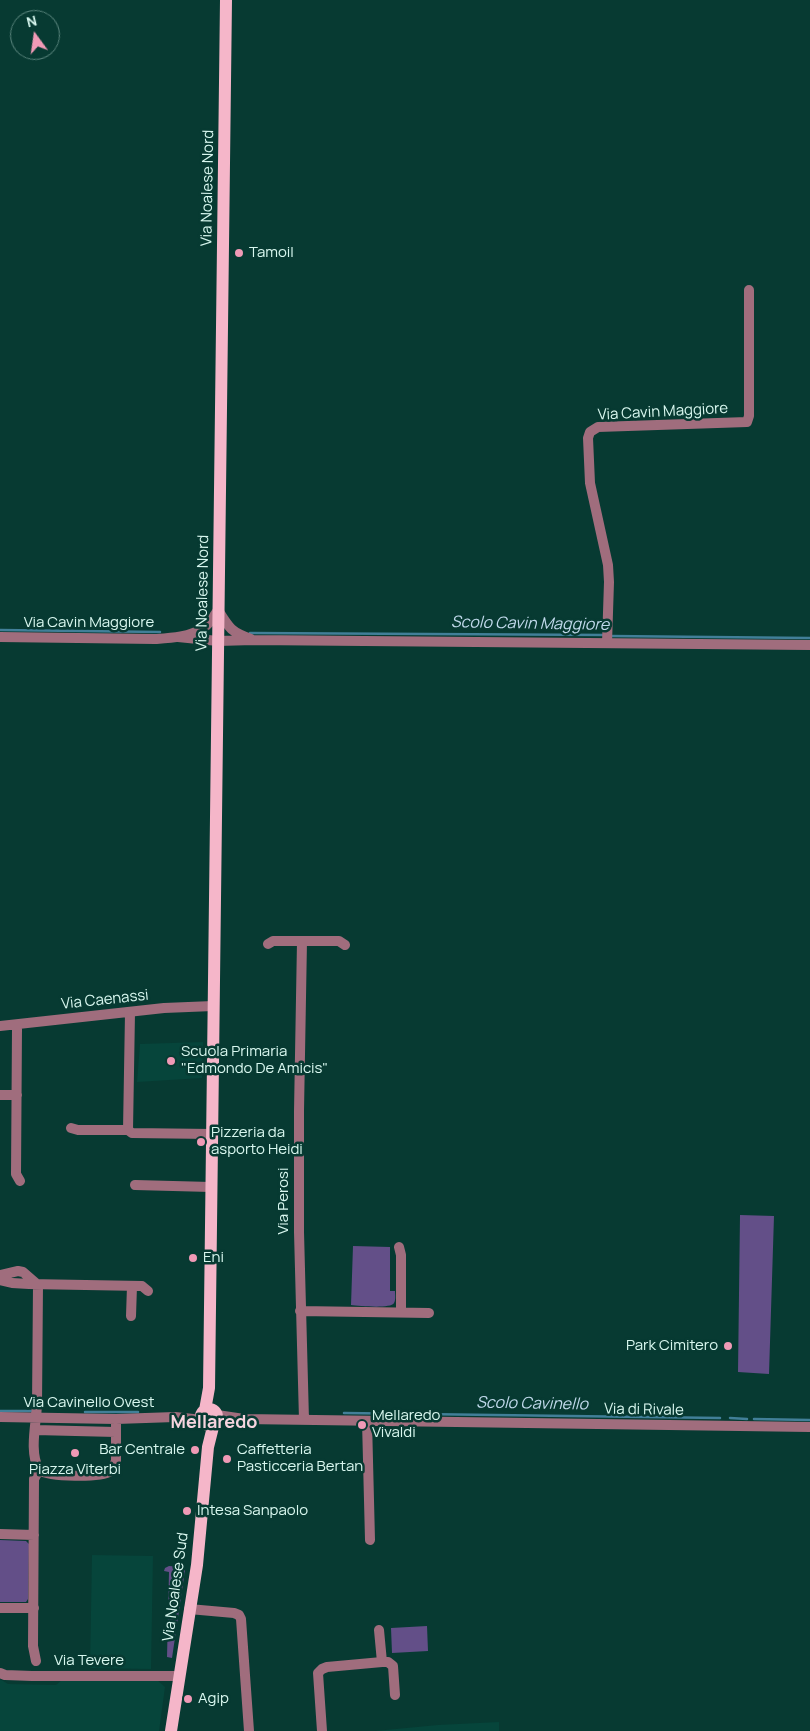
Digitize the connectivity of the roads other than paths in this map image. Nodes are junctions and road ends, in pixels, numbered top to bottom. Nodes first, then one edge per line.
1 (226, 0) edge
2 (749, 290) dead end
3 (218, 610) junction
4 (202, 630) junction
5 (235, 633) junction
6 (178, 637) junction
7 (607, 637) junction
8 (0, 638) edge
9 (218, 638) junction
10 (254, 640) junction
11 (810, 646) edge
12 (302, 941) junction
13 (268, 944) dead end
14 (345, 945) dead end
15 (214, 1006) junction
16 (130, 1013) junction
17 (14, 1025) junction
18 (0, 1026) edge
19 (17, 1095) junction
20 (0, 1096) edge
21 (71, 1128) dead end
22 (128, 1130) junction
23 (212, 1134) junction
24 (20, 1181) dead end
25 (135, 1185) dead end
26 (211, 1187) junction
27 (399, 1247) dead end
28 (0, 1275) edge
29 (0, 1280) edge
30 (38, 1285) junction
31 (132, 1286) junction
32 (148, 1291) dead end
33 (300, 1311) junction
34 (401, 1312) junction
35 (429, 1313) dead end
36 (131, 1316) dead end
37 (0, 1417) edge
38 (209, 1417) junction
39 (36, 1418) junction
40 (116, 1419) junction
41 (304, 1420) junction
42 (367, 1421) junction
43 (810, 1427) edge
44 (35, 1430) junction
45 (116, 1432) junction
46 (39, 1470) junction
47 (0, 1534) edge
48 (34, 1535) junction
49 (370, 1540) dead end
50 (0, 1608) edge
51 (34, 1608) junction
52 (189, 1609) junction
53 (379, 1630) dead end
54 (36, 1661) dead end
55 (382, 1662) junction
56 (0, 1673) edge
57 (179, 1676) junction
58 (395, 1695) dead end
59 (171, 1731) edge
60 (249, 1731) edge
61 (322, 1731) edge

1 - 3 main road, Via Noalese Nord
2 - 7 street, Via Cavin Maggiore
3 - 4 street
3 - 5 street
3 - 9 main road, Via Noalese Nord
4 - 6 street, Via Cavin Maggiore
4 - 9 street, Via Cavin Maggiore
5 - 9 street, Via Cavin Maggiore
5 - 10 street, Via Cavin Maggiore
6 - 8 street, Via Cavin Maggiore
6 - 9 street, Via Cavin Maggiore
7 - 10 street, Via Cavin Maggiore
7 - 11 street, Via Cavin Maggiore
9 - 10 street, Via Cavin Maggiore
9 - 15 main road, Via Noalese Nord
12 - 13 street
12 - 14 street
12 - 33 street, Via Perosi
15 - 16 street, Via Caenassi
15 - 23 main road, Via Noalese Nord
16 - 17 street, Via Caenassi
16 - 22 street
17 - 18 street, Via Caenassi
17 - 19 street
19 - 20 street
19 - 24 street
21 - 22 street
22 - 23 street
23 - 26 main road, Via Noalese Nord
25 - 26 street
26 - 38 main road, Via Noalese Nord
27 - 34 street
28 - 30 street
29 - 30 street
30 - 31 street
30 - 39 street
31 - 32 street
31 - 36 street
33 - 34 street
33 - 41 street, Via Perosi
34 - 35 street
37 - 39 street, Via Cavinello Ovest
38 - 40 street, Via Cavinello Ovest
38 - 41 street, Via di Rivale
38 - 52 main road, Via Noalese Sud
39 - 40 street, Via Cavinello Ovest
39 - 44 street
40 - 45 street
41 - 42 street, Via di Rivale
42 - 43 street, Via di Rivale
42 - 49 street
44 - 45 street
44 - 46 street
45 - 46 street
46 - 48 street
47 - 48 street
48 - 51 street
50 - 51 street
51 - 54 street
52 - 57 main road, Via Noalese Sud
52 - 60 street
53 - 55 street
55 - 58 street
55 - 61 street
56 - 57 street, Via Tevere
57 - 59 main road, Via Noalese Sud

